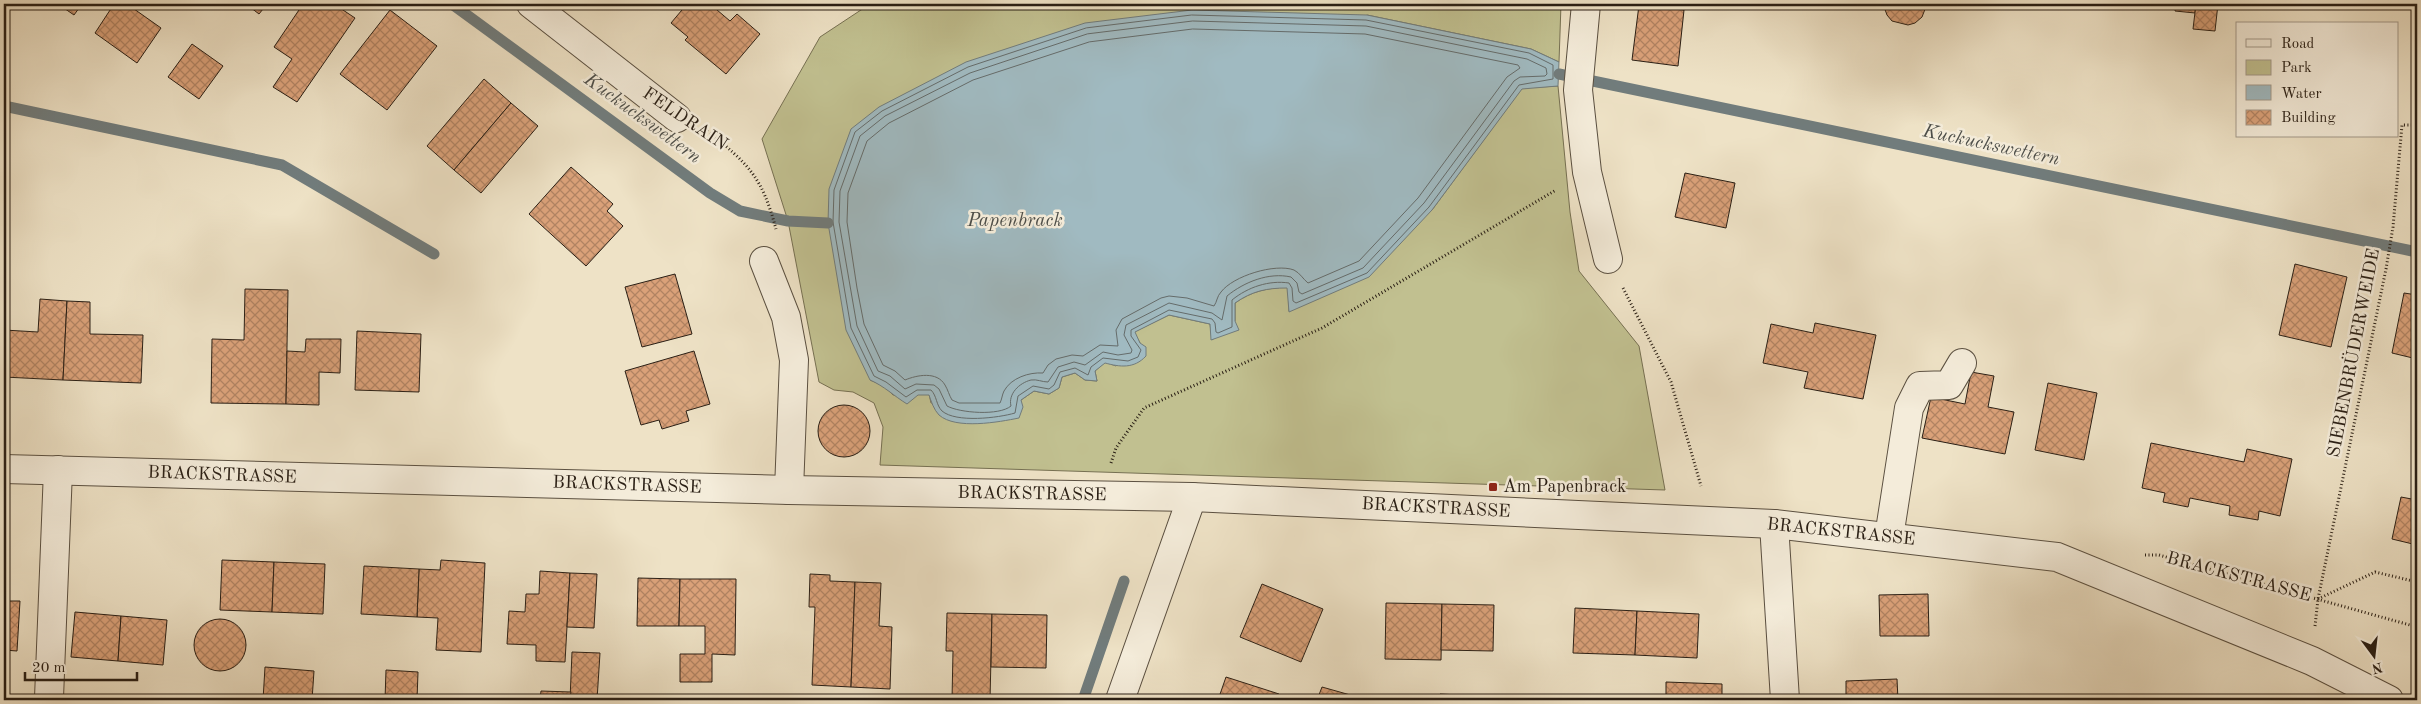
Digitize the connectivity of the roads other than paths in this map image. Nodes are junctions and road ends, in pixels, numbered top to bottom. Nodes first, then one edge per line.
1 (531, 4) edge
2 (1586, 4) edge
3 (677, 118) road end
4 (1608, 259) road end
5 (764, 261) dead end
6 (1962, 363) dead end
7 (4, 469) edge
8 (58, 470) junction
9 (789, 490) junction
10 (1192, 497) junction
11 (1774, 524) junction
12 (1889, 537) junction
13 (50, 698) dead end
14 (1120, 700) edge
15 (1785, 700) edge
16 (2389, 700) edge

1 - 3 street, FELDRAIN
2 - 4 street
5 - 9 street
6 - 12 street
7 - 8 street, BRACKSTRASSE
8 - 9 street, BRACKSTRASSE
8 - 13 street
9 - 10 street, BRACKSTRASSE
10 - 11 street, BRACKSTRASSE
10 - 14 street
11 - 12 street, BRACKSTRASSE
11 - 15 street
12 - 16 street, BRACKSTRASSE

